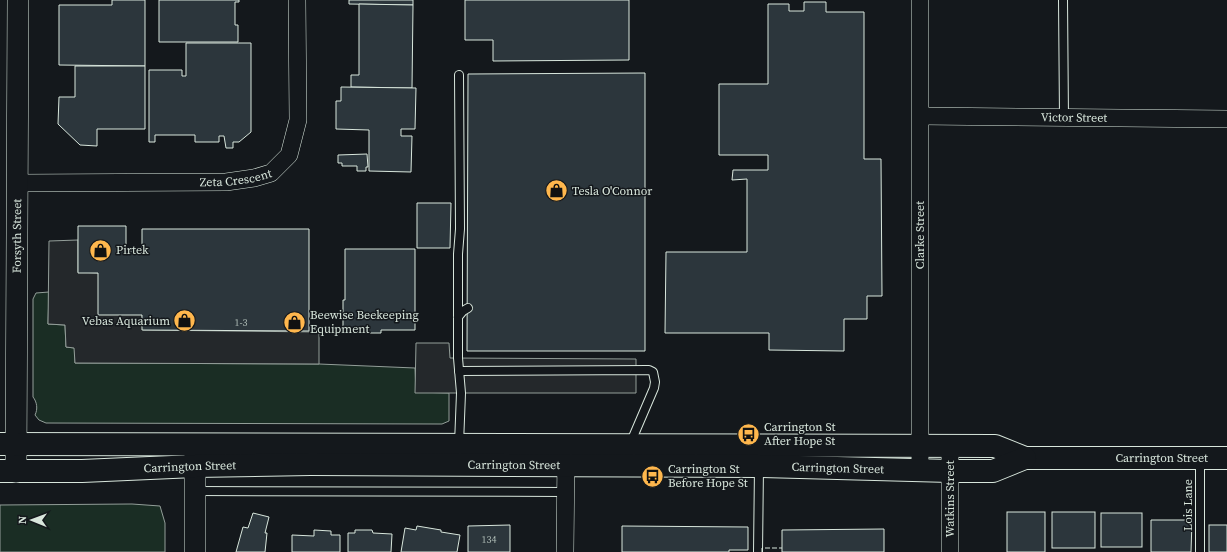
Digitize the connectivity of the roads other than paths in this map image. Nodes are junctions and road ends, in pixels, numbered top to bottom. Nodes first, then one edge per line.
1 (18, 0) edge
2 (297, 0) edge
3 (920, 0) edge
4 (1063, 0) edge
5 (459, 75) dead end
6 (921, 116) junction
7 (1064, 118) junction
8 (1227, 119) edge
9 (17, 183) junction
10 (468, 308) dead end
11 (458, 317) junction
12 (459, 372) junction
13 (8, 444) edge
14 (195, 445) junction
15 (459, 445) junction
16 (630, 445) junction
17 (920, 446) junction
18 (950, 446) junction
19 (566, 455) junction
20 (1200, 457) junction
21 (1025, 458) junction
22 (1227, 458) edge
23 (195, 466) junction
24 (759, 466) junction
25 (920, 470) junction
26 (950, 471) junction
27 (8, 472) edge
28 (195, 491) junction
29 (566, 492) junction
30 (195, 552) edge
31 (566, 552) edge
32 (758, 552) edge
33 (950, 552) edge
34 (1200, 552) edge

1 - 9 street, Forsyth Street
2 - 9 street, Zeta Crescent
3 - 6 street, Clarke Street
4 - 7 lane
5 - 11 lane
6 - 7 street, Victor Street
6 - 17 street, Clarke Street
7 - 8 street, Victor Street
9 - 13 street, Forsyth Street
10 - 11 lane
11 - 12 lane
12 - 15 lane
12 - 16 lane
13 - 14 main road, Carrington Street
13 - 27 street, Forsyth Street
14 - 15 main road, Carrington Street
14 - 23 street
15 - 19 main road, Carrington Street
16 - 17 main road, Carrington Street
16 - 19 main road, Carrington Street
17 - 18 main road, Carrington Street
17 - 25 street, Clarke Street
18 - 21 main road, Carrington Street
18 - 26 street, Watkins Street
19 - 23 main road, Carrington Street
19 - 24 main road, Carrington Street
19 - 29 street
20 - 21 main road, Carrington Street
20 - 22 main road, Carrington Street
20 - 34 lane, Lois Lane
21 - 26 main road, Carrington Street
23 - 27 main road, Carrington Street
23 - 28 street
24 - 25 main road, Carrington Street
24 - 32 lane
25 - 26 main road, Carrington Street
26 - 33 street, Watkins Street
28 - 29 lane
28 - 30 street
29 - 31 street

